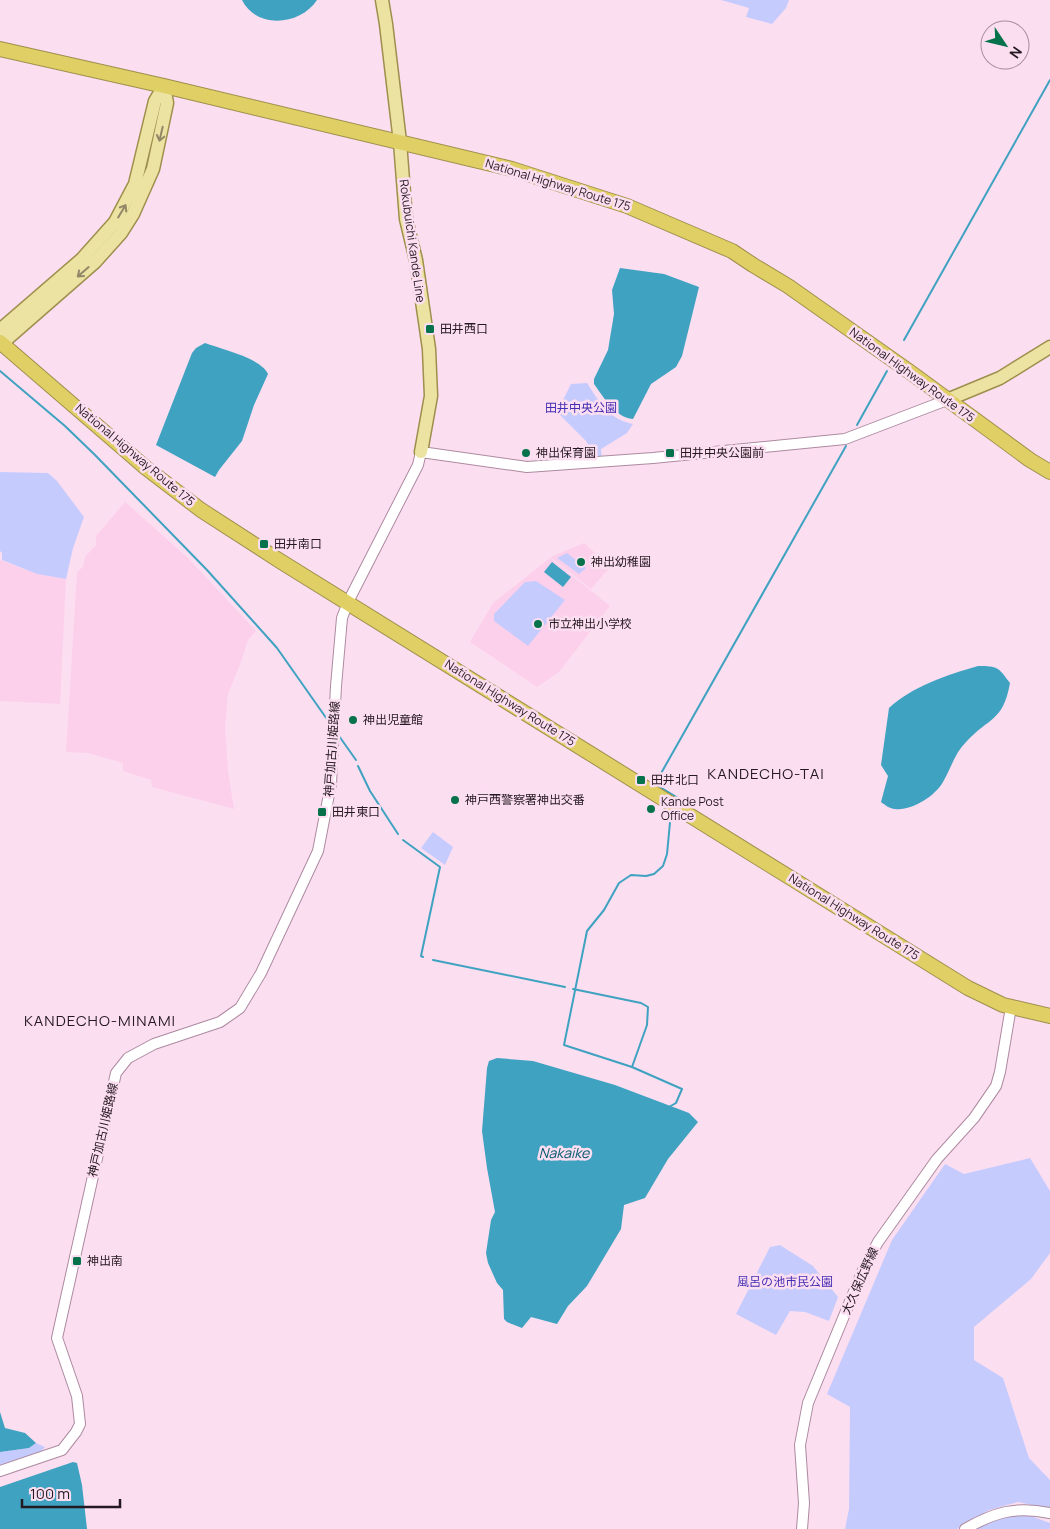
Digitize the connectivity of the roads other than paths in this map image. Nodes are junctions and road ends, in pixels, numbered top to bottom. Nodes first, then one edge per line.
1 (382, 0) edge
2 (0, 49) edge
3 (164, 86) junction
4 (400, 142) junction
5 (0, 340) edge
6 (1050, 346) edge
7 (947, 400) junction
8 (421, 452) junction
9 (1050, 472) edge
10 (348, 602) junction
11 (1011, 1007) junction
12 (1050, 1016) edge
13 (0, 1471) edge
14 (1050, 1513) edge
15 (802, 1529) edge
16 (965, 1529) edge

1 - 4 main road, Rokubuichi Kande Line
2 - 3 highway, National Highway Route 175
3 - 4 highway, National Highway Route 175
3 - 5 main road
4 - 7 highway, National Highway Route 175
4 - 8 main road, Rokubuichi Kande Line
5 - 10 highway, National Highway Route 175
6 - 7 main road
7 - 8 street
7 - 9 highway, National Highway Route 175
8 - 10 street, 神戸加古川姫路線
10 - 11 highway, National Highway Route 175
10 - 13 street, 神戸加古川姫路線
11 - 12 highway, National Highway Route 175
11 - 15 street, 大久保広野線
14 - 16 street

